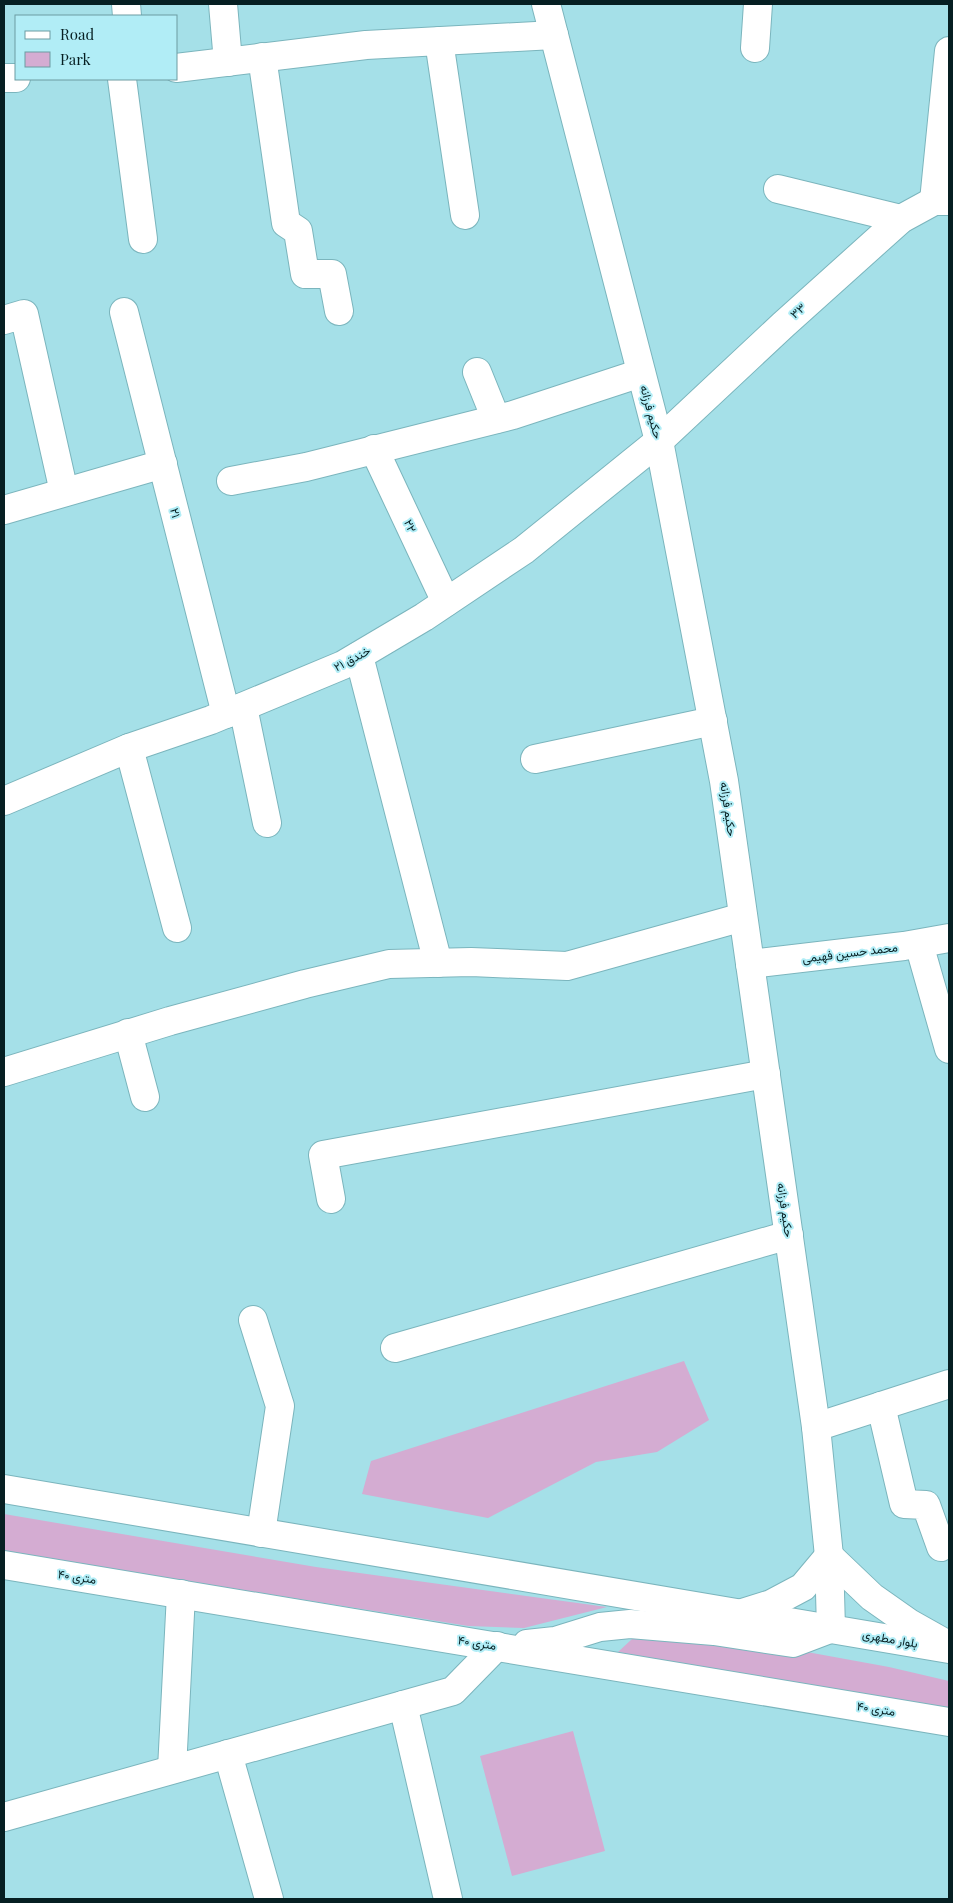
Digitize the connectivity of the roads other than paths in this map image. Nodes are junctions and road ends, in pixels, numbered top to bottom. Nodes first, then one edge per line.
1 (223, 4) edge
2 (546, 4) edge
3 (758, 4) edge
4 (554, 35) junction
5 (439, 41) junction
6 (755, 48) dead end
7 (949, 51) edge
8 (262, 58) junction
9 (228, 62) junction
10 (178, 68) edge
11 (122, 80) edge
12 (778, 189) dead end
13 (941, 201) edge
14 (465, 215) dead end
15 (901, 219) junction
16 (143, 239) dead end
17 (339, 311) dead end
18 (124, 312) dead end
19 (4, 320) edge
20 (477, 372) dead end
21 (641, 373) junction
22 (496, 419) junction
23 (659, 441) junction
24 (374, 449) junction
25 (163, 464) junction
26 (231, 481) dead end
27 (64, 492) junction
28 (4, 510) edge
29 (446, 602) junction
30 (359, 656) junction
31 (235, 710) junction
32 (713, 721) junction
33 (129, 748) junction
34 (535, 759) dead end
35 (4, 801) edge
36 (267, 823) dead end
37 (743, 917) junction
38 (177, 928) dead end
39 (949, 938) edge
40 (919, 944) junction
41 (438, 963) junction
42 (750, 964) junction
43 (128, 1034) junction
44 (949, 1049) edge
45 (4, 1072) edge
46 (766, 1074) junction
47 (145, 1097) dead end
48 (331, 1199) dead end
49 (788, 1235) junction
50 (254, 1320) dead end
51 (395, 1348) dead end
52 (949, 1384) edge
53 (881, 1406) junction
54 (816, 1427) junction
55 (4, 1489) edge
56 (260, 1532) junction
57 (941, 1547) dead end
58 (829, 1556) junction
59 (4, 1565) edge
60 (181, 1594) junction
61 (738, 1614) junction
62 (831, 1628) junction
63 (497, 1646) junction
64 (949, 1647) edge
65 (949, 1668) edge
66 (403, 1705) junction
67 (949, 1722) edge
68 (228, 1754) junction
69 (172, 1770) junction
70 (4, 1817) edge
71 (269, 1899) edge
72 (448, 1899) edge

1 - 9 street
2 - 4 street, حکیم فرزانه
3 - 6 street
4 - 5 street
4 - 21 street, حکیم فرزانه
5 - 8 street
5 - 14 street
7 - 13 street
8 - 9 street
8 - 17 street
9 - 10 street
11 - 16 street
12 - 15 street
13 - 15 street, ۳۳
15 - 23 street, ۳۳
18 - 25 street, ۲۱
19 - 27 street
20 - 22 street
21 - 22 street
21 - 23 street, حکیم فرزانه
22 - 24 street
23 - 29 street, ۲۱ خندق
23 - 32 street, حکیم فرزانه
24 - 26 street
24 - 29 street, ۲۲
25 - 27 street
25 - 31 street, ۲۱
27 - 28 street
29 - 30 street, ۲۱ خندق
30 - 31 street, ۲۱ خندق
30 - 41 street
31 - 33 street, ۲۱ خندق
31 - 36 street, ۲۱
32 - 34 street
32 - 37 street, حکیم فرزانه
33 - 35 street, ۲۱ خندق
33 - 38 street
37 - 41 street
37 - 42 street, حکیم فرزانه
39 - 40 street, محمد حسین فهیمی
40 - 42 street, محمد حسین فهیمی
40 - 44 street
41 - 43 street
42 - 46 street, حکیم فرزانه
43 - 45 street
43 - 47 street
46 - 48 street
46 - 49 street, حکیم فرزانه
49 - 51 street
49 - 54 street, حکیم فرزانه
50 - 56 street
52 - 53 street
53 - 54 street
53 - 57 street
54 - 58 street, حکیم فرزانه
55 - 56 street
56 - 61 street
58 - 61 street
58 - 62 street, حکیم فرزانه
58 - 64 street
59 - 60 street, ۴۰ متری
60 - 63 street, ۴۰ متری
60 - 69 street
61 - 62 street
62 - 63 street
62 - 64 street, بلوار مطهری
62 - 65 street
63 - 66 street
63 - 67 street, ۴۰ متری
66 - 68 street
66 - 72 street
68 - 69 street
68 - 71 street
69 - 70 street

